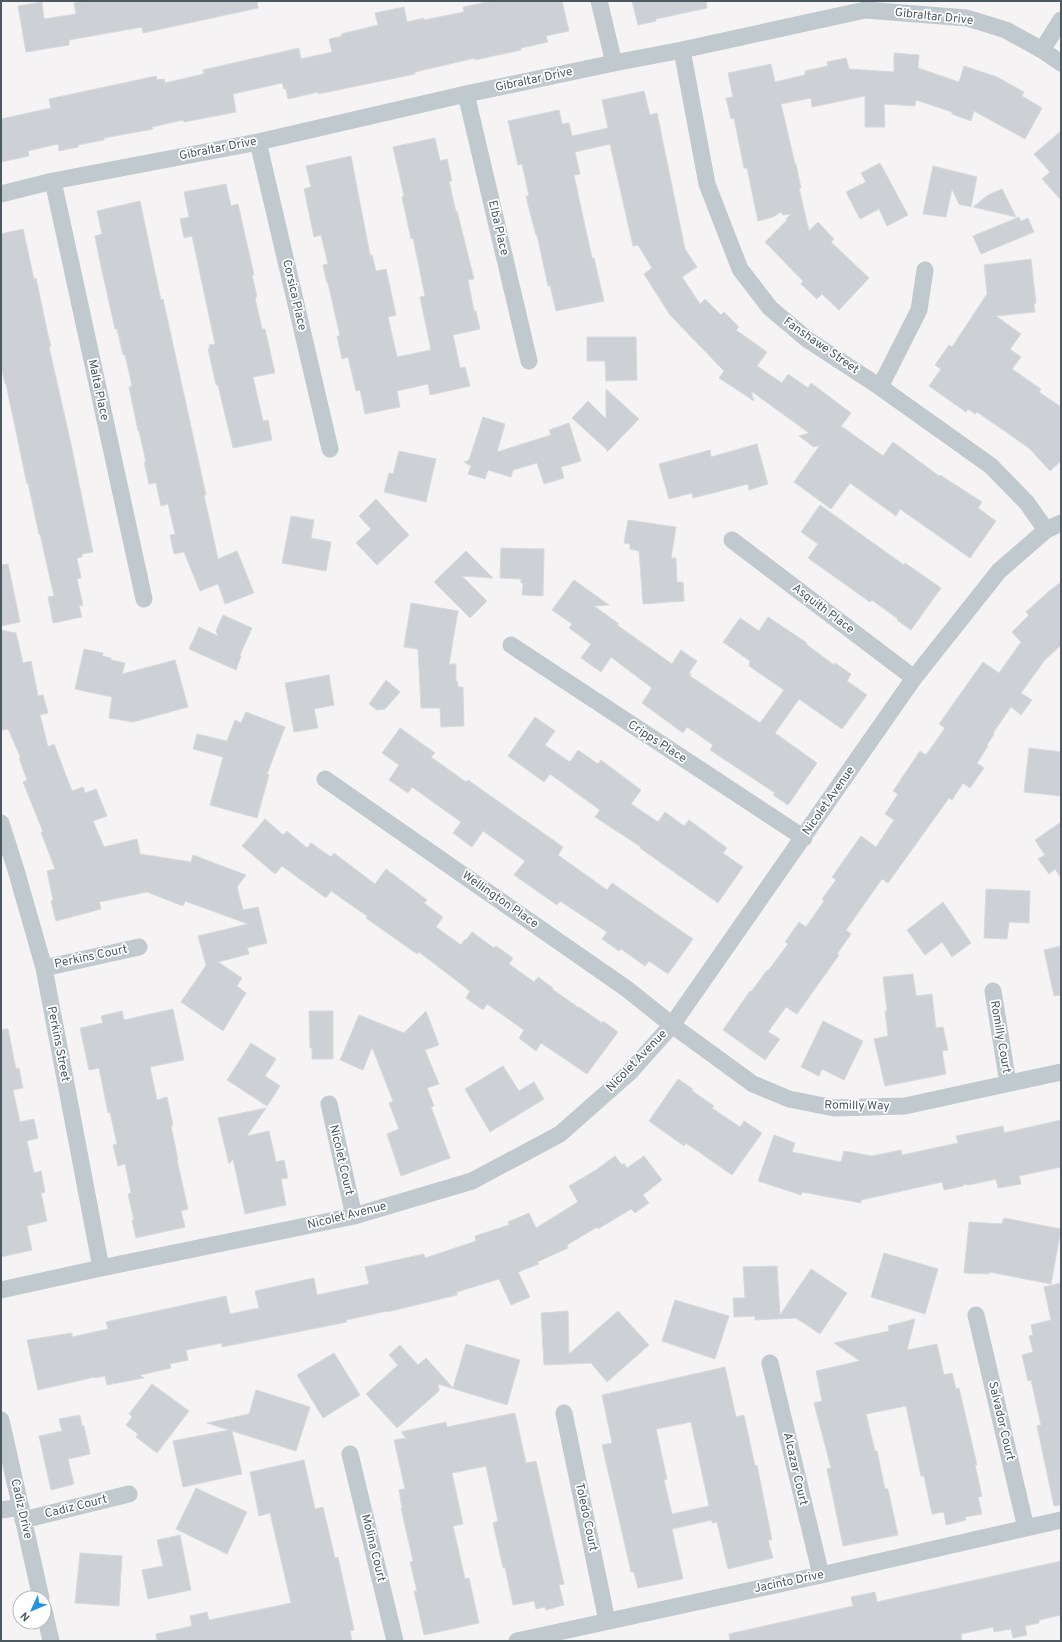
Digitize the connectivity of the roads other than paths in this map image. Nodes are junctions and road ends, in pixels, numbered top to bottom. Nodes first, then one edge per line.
1 (599, 1) edge
2 (1061, 20) edge
3 (682, 50) junction
4 (1042, 50) junction
5 (614, 63) junction
6 (1061, 63) edge
7 (466, 94) junction
8 (258, 142) junction
9 (53, 181) junction
10 (1, 194) edge
11 (925, 270) dead end
12 (529, 361) dead end
13 (880, 387) junction
14 (330, 449) dead end
15 (1054, 526) edge
16 (732, 540) dead end
17 (144, 599) dead end
18 (511, 645) dead end
19 (914, 678) junction
20 (325, 779) dead end
21 (1, 824) edge
22 (804, 838) junction
23 (139, 947) dead end
24 (44, 968) junction
25 (993, 991) dead end
26 (672, 1025) junction
27 (1061, 1072) edge
28 (1008, 1083) junction
29 (329, 1104) dead end
30 (354, 1216) junction
31 (101, 1268) junction
32 (1, 1290) edge
33 (976, 1315) dead end
34 (770, 1363) dead end
35 (564, 1413) dead end
36 (1, 1420) edge
37 (350, 1454) dead end
38 (129, 1494) dead end
39 (1, 1510) edge
40 (22, 1514) junction
41 (1061, 1520) edge
42 (1026, 1528) junction
43 (821, 1575) junction
44 (39, 1590) edge
45 (608, 1621) junction
46 (49, 1630) edge
47 (51, 1641) edge
48 (396, 1641) edge
49 (517, 1641) edge

1 - 5 street
2 - 4 street
3 - 4 street, Gibraltar Drive
3 - 5 street, Gibraltar Drive
3 - 13 street, Fanshawe Street
4 - 6 street, Gibraltar Drive
5 - 7 street, Gibraltar Drive
7 - 8 street, Gibraltar Drive
7 - 12 street, Elba Place
8 - 9 street, Gibraltar Drive
8 - 14 street, Corsica Place
9 - 10 street, Gibraltar Drive
9 - 17 street, Malta Place
11 - 13 street
13 - 15 street, Fanshawe Street
15 - 19 street, Nicolet Avenue
16 - 19 street, Asquith Place
18 - 22 street, Cripps Place
19 - 22 street, Nicolet Avenue
20 - 26 street, Wellington Place
21 - 24 street, Perkins Street
22 - 26 street, Nicolet Avenue
23 - 24 street, Perkins Court
24 - 31 street, Perkins Street
25 - 28 street, Romilly Court
26 - 28 street, Romilly Way
26 - 30 street, Nicolet Avenue
27 - 28 street, Romilly Way
29 - 30 street, Nicolet Court
30 - 31 street, Nicolet Avenue
31 - 32 street, Nicolet Avenue
33 - 42 street, Salvador Court
34 - 43 street, Alcazar Court
35 - 45 street, Toledo Court
36 - 40 street, Cadiz Drive
37 - 48 street, Molina Court
38 - 40 street, Cadiz Court
39 - 40 street, Cadiz Court
40 - 44 street, Cadiz Drive
41 - 42 street, Jacinto Drive
42 - 43 street, Jacinto Drive
43 - 45 street, Jacinto Drive
45 - 49 street, Jacinto Drive
46 - 47 street

